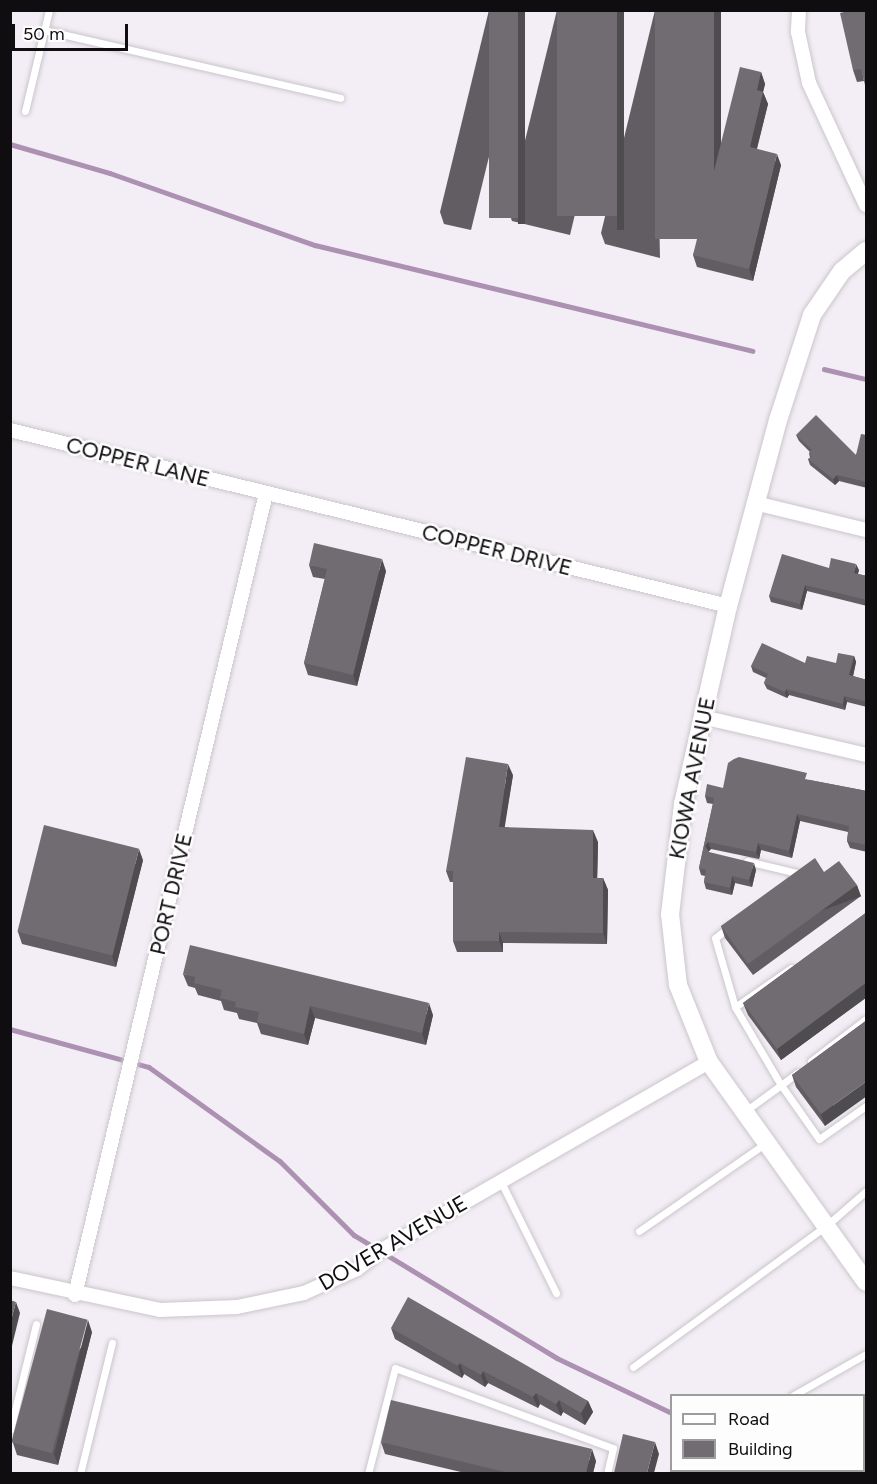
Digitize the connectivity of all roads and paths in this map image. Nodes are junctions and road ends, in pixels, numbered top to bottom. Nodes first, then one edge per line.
1 (49, 10) edge
2 (799, 10) edge
3 (44, 30) junction
4 (340, 98) dead end
5 (25, 111) dead end
6 (867, 205) edge
7 (867, 251) edge
8 (10, 430) edge
9 (266, 494) junction
10 (755, 503) junction
11 (867, 530) edge
12 (728, 606) junction
13 (702, 717) junction
14 (867, 755) edge
15 (734, 859) edge
16 (788, 880) edge
17 (733, 923) edge
18 (801, 962) edge
19 (735, 1007) junction
20 (867, 1019) edge
21 (709, 1062) junction
22 (781, 1085) junction
23 (867, 1106) edge
24 (744, 1112) junction
25 (766, 1142) junction
26 (501, 1182) junction
27 (867, 1191) edge
28 (826, 1226) junction
29 (639, 1231) dead end
30 (10, 1278) edge
31 (867, 1282) edge
32 (556, 1293) dead end
33 (75, 1295) junction
34 (36, 1324) dead end
35 (112, 1343) dead end
36 (867, 1354) edge
37 (633, 1367) dead end
38 (794, 1394) edge
39 (10, 1430) edge
40 (80, 1473) edge
41 (368, 1473) edge
42 (607, 1473) edge
43 (675, 1473) edge
44 (681, 1473) edge

1 - 3 lane
2 - 6 street
3 - 4 lane
3 - 5 lane
7 - 10 street, KIOWA AVENUE
8 - 9 street, COPPER LANE
9 - 12 street, COPPER DRIVE
9 - 33 street, PORT DRIVE
10 - 11 street
10 - 12 street, KIOWA AVENUE
12 - 13 street, KIOWA AVENUE
13 - 14 street
13 - 21 street, KIOWA AVENUE
15 - 16 lane
17 - 19 lane
18 - 19 lane
19 - 22 lane
20 - 22 lane
21 - 24 street, KIOWA AVENUE
21 - 26 street, DOVER AVENUE
22 - 23 lane
22 - 24 lane
24 - 25 street, KIOWA AVENUE
25 - 28 street, KIOWA AVENUE
25 - 29 lane
26 - 32 lane
26 - 33 street, DOVER AVENUE
27 - 28 lane
28 - 31 street, KIOWA AVENUE
28 - 37 lane
30 - 33 street, DOVER AVENUE
34 - 39 lane
35 - 40 lane
36 - 38 lane
41 - 42 lane
43 - 44 lane

